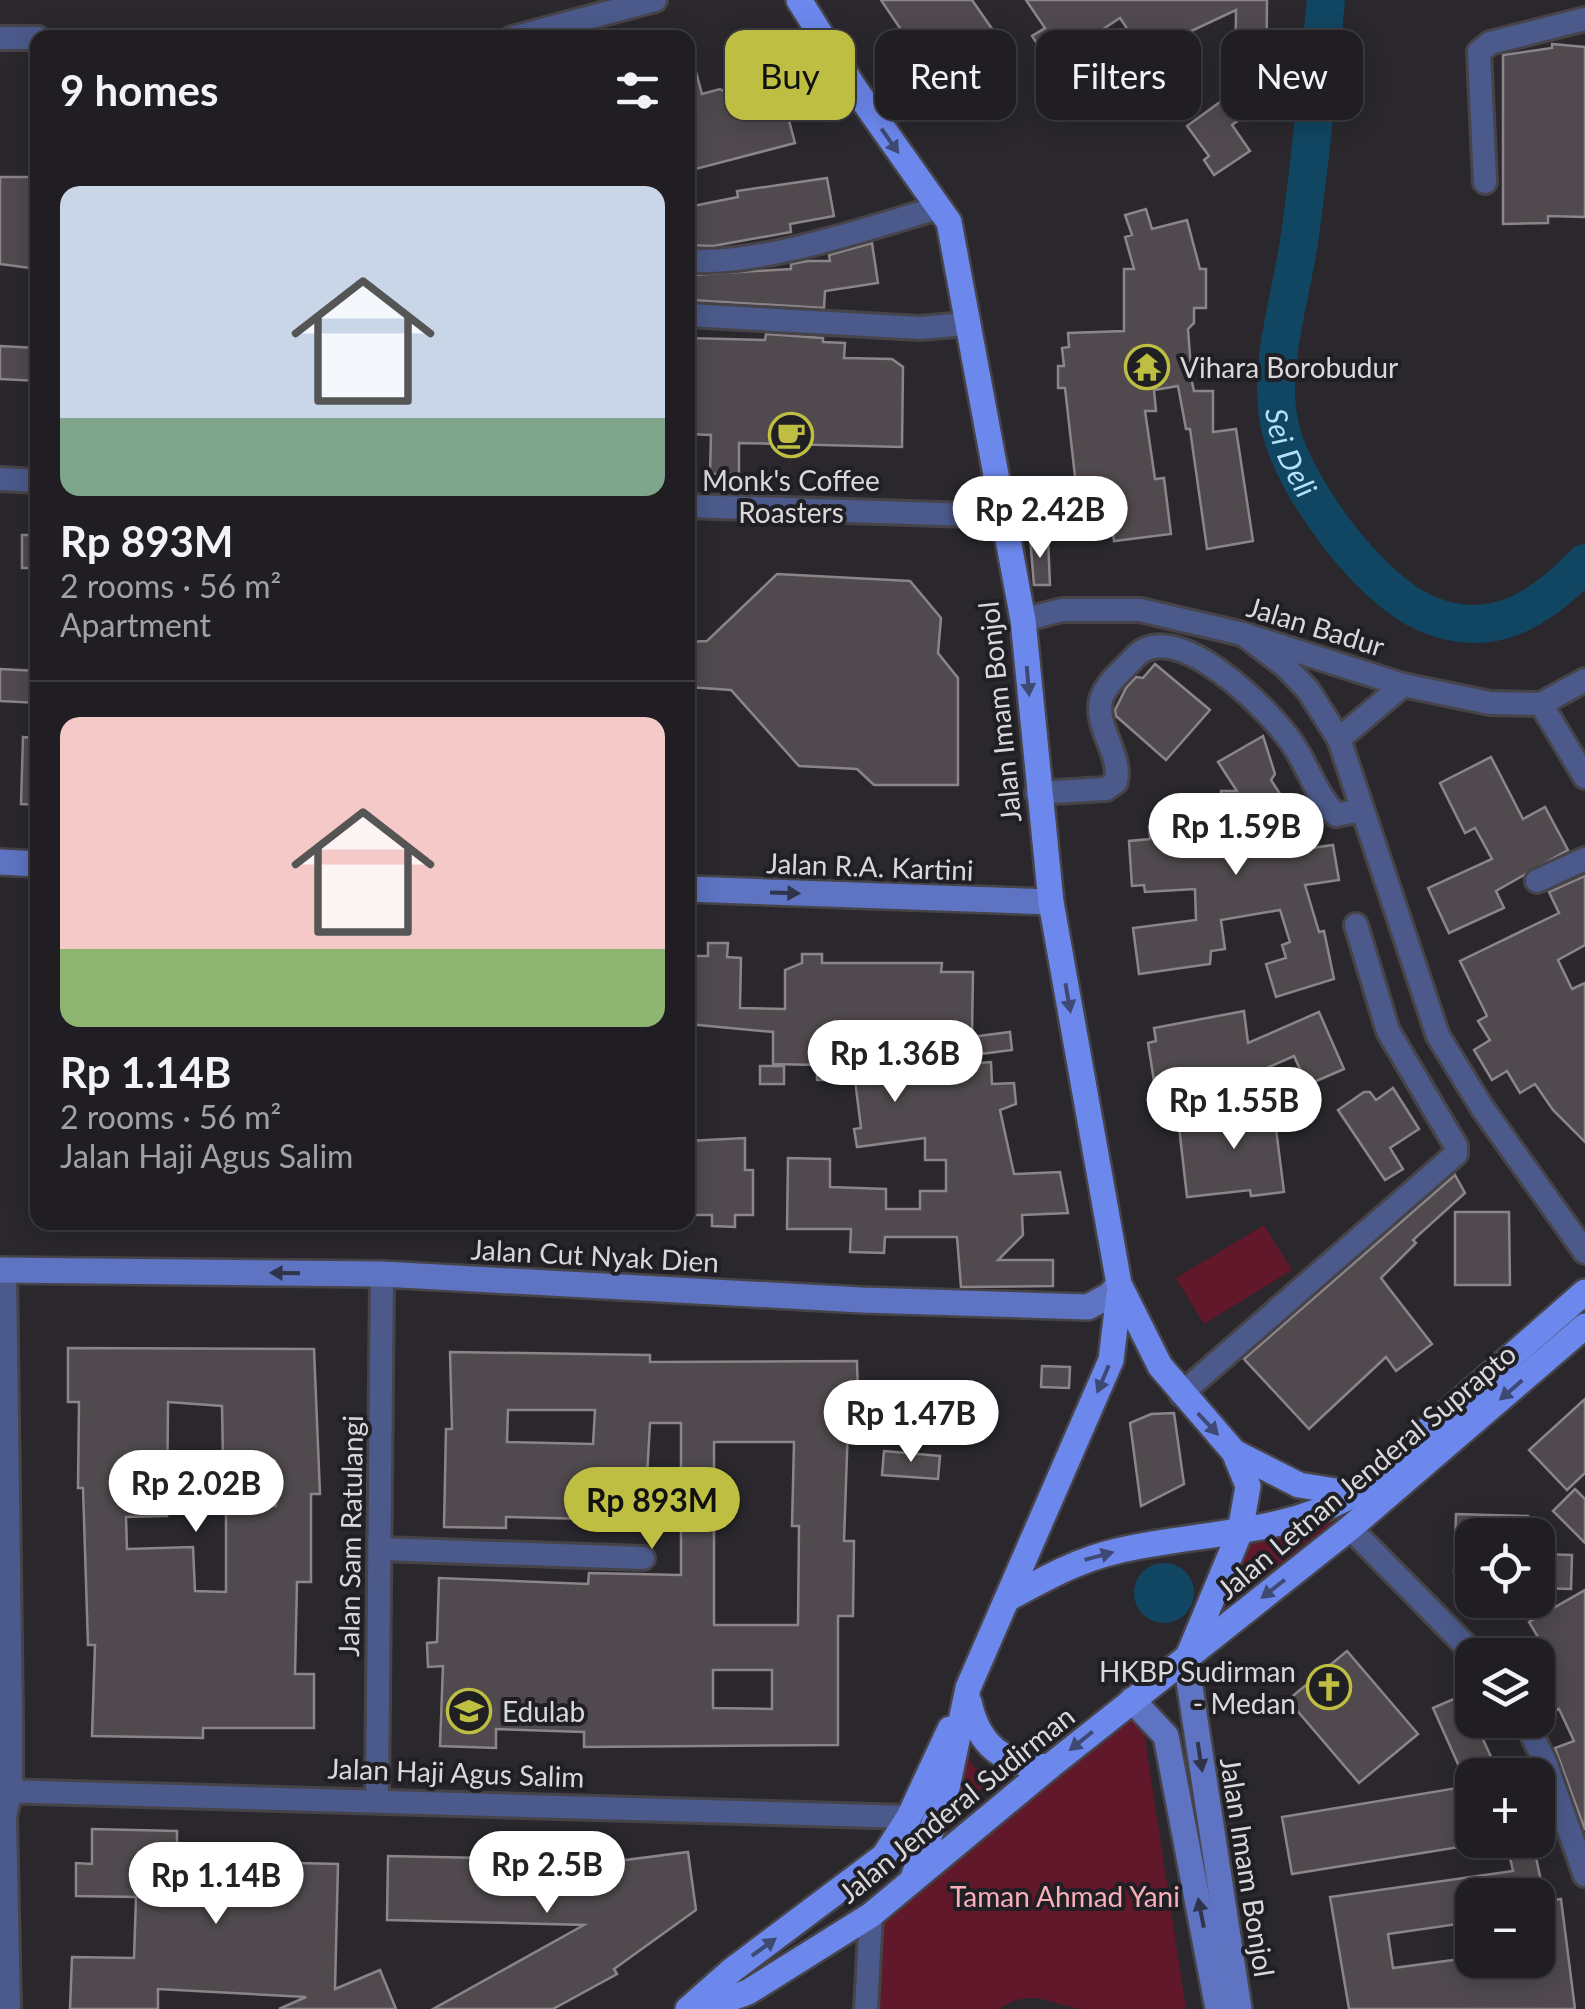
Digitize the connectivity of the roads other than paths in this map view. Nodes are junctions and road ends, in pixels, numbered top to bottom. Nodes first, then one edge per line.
1 (655, 0) edge
2 (799, 0) edge
3 (1585, 19) edge
4 (542, 30) edge
5 (0, 38) edge
6 (30, 38) edge
7 (1485, 182) dead end
8 (937, 208) junction
9 (695, 260) edge
10 (695, 315) edge
11 (966, 324) junction
12 (0, 479) edge
13 (30, 481) edge
14 (695, 506) edge
15 (1002, 516) junction
16 (1023, 620) junction
17 (1243, 634) junction
18 (1585, 680) edge
19 (1403, 685) junction
20 (1541, 704) junction
21 (1339, 739) junction
22 (1585, 777) edge
23 (1037, 793) junction
24 (1361, 810) junction
25 (1585, 859) edge
26 (0, 862) edge
27 (30, 864) edge
28 (1537, 881) dead end
29 (695, 890) edge
30 (1050, 902) junction
31 (1356, 926) dead end
32 (1585, 1252) edge
33 (2, 1270) edge
34 (382, 1274) junction
35 (1119, 1284) junction
36 (1585, 1292) edge
37 (1585, 1326) edge
38 (1181, 1394) junction
39 (1234, 1452) junction
40 (1354, 1494) junction
41 (1350, 1528) junction
42 (1240, 1532) junction
43 (381, 1550) junction
44 (644, 1558) dead end
45 (1012, 1597) junction
46 (1459, 1638) edge
47 (1186, 1660) junction
48 (968, 1688) junction
49 (1132, 1700) junction
50 (1534, 1738) edge
51 (1049, 1767) junction
52 (377, 1798) junction
53 (4, 1800) edge
54 (909, 1817) junction
55 (1585, 1874) edge
56 (909, 1884) junction
57 (871, 1915) junction
58 (9, 2009) edge
59 (688, 2009) edge
60 (702, 2009) edge
61 (866, 2009) edge
62 (1218, 2009) edge
63 (1239, 2009) edge

1 - 4 street
2 -> 8 main road, Jalan Imam Bonjol
3 - 7 street
5 - 6 street
8 - 9 street
8 - 11 main road, Jalan Imam Bonjol
10 - 11 street
11 - 15 main road, Jalan Imam Bonjol
12 - 13 street
14 - 15 street
15 - 16 main road, Jalan Imam Bonjol
16 - 17 street, Jalan Badur
16 -> 23 main road, Jalan Imam Bonjol
17 - 19 street, Jalan Badur
17 - 21 street
18 - 20 street, Jalan Badur
19 - 20 street, Jalan Badur
19 - 21 street
20 - 22 street
21 - 24 street
23 - 24 street
23 - 30 main road, Jalan Imam Bonjol
24 - 32 street
25 - 28 street
26 - 27 street
29 -> 30 street, Jalan R.A. Kartini
30 -> 35 main road, Jalan Imam Bonjol
31 - 38 street
34 -> 33 street, Jalan Cut Nyak Dien
33 - 53 street
34 - 35 street, Jalan Cut Nyak Dien
34 - 43 street, Jalan Sam Ratulangi
35 - 38 main road, Jalan Imam Bonjol
35 -> 45 main road, Jalan Imam Bonjol
36 - 40 main road, Jalan Letnan Jenderal Suprapto
37 -> 41 main road, Jalan Letnan Jenderal Suprapto
38 -> 39 main road, Jalan Imam Bonjol
39 - 40 main road, Jalan Imam Bonjol
39 - 42 main road, Jalan Imam Bonjol
40 - 42 main road, Jalan Letnan Jenderal Suprapto
41 - 46 street
41 -> 47 main road, Jalan Letnan Jenderal Suprapto
45 -> 42 main road, Jalan Letnan Jenderal Suprapto
42 - 47 main road, Jalan Imam Bonjol
43 - 44 street
43 - 52 street, Jalan Sam Ratulangi
45 - 48 main road, Jalan Imam Bonjol
47 - 49 main road, Jalan Jenderal Sudirman
47 -> 63 street, Jalan Imam Bonjol
48 - 51 main road
48 - 54 main road, Jalan Jenderal Sudirman
48 - 56 main road, Jalan Imam Bonjol
49 -> 51 main road, Jalan Jenderal Sudirman
62 -> 49 street, Jalan Imam Bonjol
50 - 55 street
51 - 56 main road, Jalan Jenderal Sudirman
52 - 53 street, Jalan Haji Agus Salim
52 - 54 street, Jalan Haji Agus Salim
53 - 58 street
59 -> 54 main road, Jalan Jenderal Sudirman
56 - 57 main road, Jalan Jenderal Sudirman
57 - 60 main road, Jalan Jenderal Sudirman
57 - 61 street

